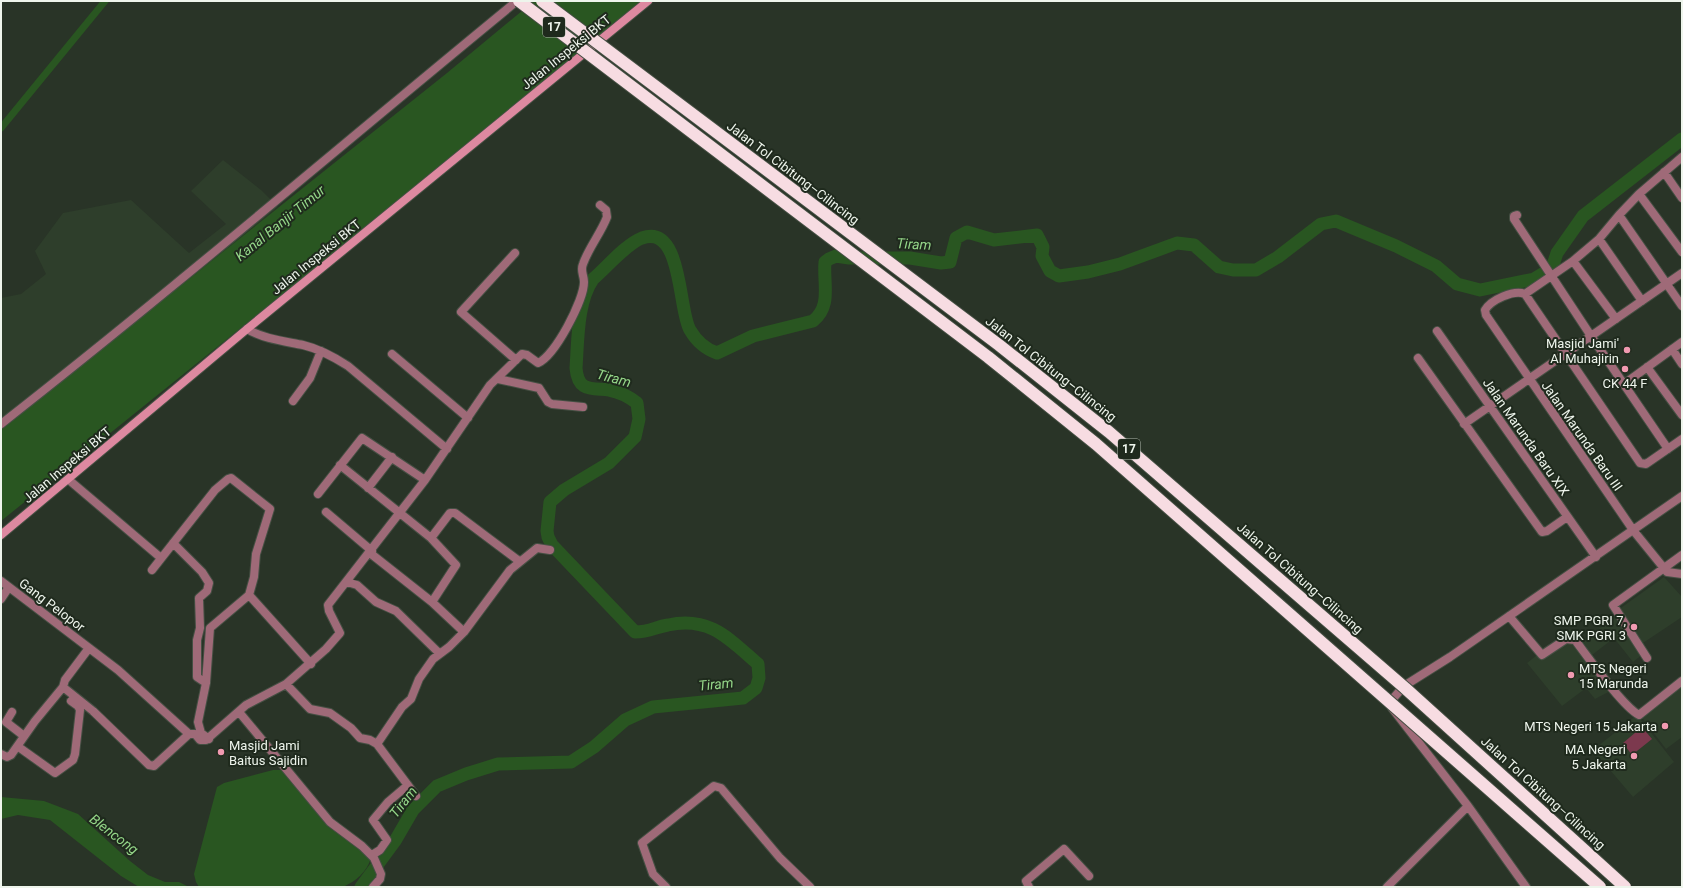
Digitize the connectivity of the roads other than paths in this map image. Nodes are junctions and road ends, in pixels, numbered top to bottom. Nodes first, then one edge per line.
1 (518, 1) edge
2 (542, 1) edge
3 (648, 1) edge
4 (1682, 157) edge
5 (1664, 172) junction
6 (1640, 194) junction
7 (1682, 198) edge
8 (600, 205) dead end
9 (1517, 215) dead end
10 (1619, 215) junction
11 (1598, 239) junction
12 (1682, 252) edge
13 (515, 253) dead end
14 (1573, 261) junction
15 (1682, 273) edge
16 (1551, 274) junction
17 (1667, 283) junction
18 (1525, 294) junction
19 (1642, 301) junction
20 (1682, 306) edge
21 (1616, 319) junction
22 (247, 329) junction
23 (1437, 331) dead end
24 (1591, 336) junction
25 (1682, 342) edge
26 (1672, 349) junction
27 (321, 351) junction
28 (1566, 353) junction
29 (392, 354) dead end
30 (1418, 358) dead end
31 (516, 360) junction
32 (1682, 364) edge
33 (1647, 367) junction
34 (498, 379) junction
35 (1529, 379) junction
36 (1624, 384) junction
37 (293, 401) dead end
38 (1490, 406) junction
39 (583, 407) dead end
40 (1682, 415) edge
41 (468, 418) junction
42 (1, 424) edge
43 (1464, 424) junction
44 (1682, 439) edge
45 (447, 449) junction
46 (1668, 449) junction
47 (392, 457) junction
48 (340, 465) junction
49 (69, 480) junction
50 (425, 480) junction
51 (368, 488) junction
52 (318, 494) dead end
53 (1682, 496) edge
54 (326, 512) dead end
55 (400, 514) junction
56 (1567, 517) junction
57 (1633, 530) junction
58 (1, 535) edge
59 (431, 538) junction
60 (173, 543) junction
61 (550, 550) dead end
62 (371, 552) junction
63 (1682, 555) edge
64 (1596, 557) junction
65 (162, 558) junction
66 (519, 561) junction
67 (1664, 568) junction
68 (152, 570) dead end
69 (1682, 574) edge
70 (1, 581) edge
71 (347, 582) junction
72 (9, 587) junction
73 (249, 595) junction
74 (1, 598) edge
75 (432, 602) junction
76 (1509, 616) junction
77 (464, 632) junction
78 (89, 648) junction
79 (439, 653) junction
80 (1647, 658) dead end
81 (311, 664) junction
82 (1682, 681) edge
83 (206, 683) junction
84 (286, 684) junction
85 (64, 688) junction
86 (12, 712) dead end
87 (239, 712) junction
88 (190, 734) junction
89 (24, 736) junction
90 (209, 739) junction
91 (377, 744) junction
92 (20, 748) dead end
93 (1, 754) edge
94 (408, 785) junction
95 (416, 796) dead end
96 (1468, 806) junction
97 (373, 856) junction
98 (1089, 876) dead end
99 (373, 887) edge
100 (666, 887) edge
101 (810, 887) edge
102 (1029, 887) edge
103 (1387, 887) edge
104 (1526, 887) edge
105 (1600, 887) edge
106 (1625, 887) edge

1 - 42 street
1 - 105 highway, 17, bridge
2 - 106 highway, Jalan Tol Cibitung–Cilincing / 17, bridge
3 - 22 street, Jalan Inspeksi BKT
4 - 5 street
5 - 6 street
5 - 7 street
6 - 10 street
6 - 12 street
8 - 31 street
9 - 16 street
10 - 11 street
10 - 17 street
11 - 14 street
11 - 19 street
13 - 31 street
14 - 16 street
14 - 21 street
15 - 17 street
16 - 18 street
16 - 24 street
17 - 19 street
17 - 20 street
18 - 28 street
18 - 35 street, Jalan Marunda Baru III
19 - 21 street
21 - 24 street
22 - 27 street
22 - 49 street, Jalan Inspeksi BKT
23 - 38 street, Jalan Marunda Baru XIX
24 - 28 street
24 - 36 street
25 - 26 street
26 - 32 street
26 - 33 street
27 - 37 street
27 - 45 street
28 - 35 street
28 - 46 street
29 - 41 street
30 - 43 street
31 - 34 street
33 - 36 street
33 - 40 street
34 - 39 street
34 - 41 street
35 - 38 street
35 - 57 street, Jalan Marunda Baru III
36 - 46 street
38 - 43 street
38 - 56 street, Jalan Marunda Baru XIX
41 - 45 street
43 - 56 street
44 - 46 street
45 - 50 street
47 - 48 street
47 - 50 street
47 - 51 street
48 - 51 street
48 - 52 street
49 - 58 street, Jalan Inspeksi BKT
49 - 65 street
50 - 55 street
51 - 55 street
53 - 57 street
54 - 62 street
55 - 59 street
55 - 62 street
56 - 64 street, Jalan Marunda Baru XIX
57 - 64 street
57 - 67 street, Jalan Marunda Baru III
59 - 66 street
59 - 75 street
60 - 65 street
60 - 73 street
60 - 83 street
61 - 66 street
62 - 71 street
62 - 75 street
63 - 67 street
64 - 76 street
65 - 68 street
66 - 77 street
67 - 69 street
67 - 80 street
70 - 72 street, Gang Pelopor
71 - 79 street
71 - 81 street
72 - 74 street
72 - 78 street, Gang Pelopor
73 - 81 street
73 - 83 street
75 - 77 street
76 - 82 street
76 - 96 street
77 - 79 street
78 - 85 street
78 - 88 street, Gang Pelopor
79 - 91 street
81 - 84 street
83 - 90 street
84 - 87 street
84 - 91 street
85 - 88 street
85 - 89 street
85 - 92 street
86 - 89 street
87 - 90 street
87 - 97 street
88 - 90 street
89 - 93 street
91 - 94 street
94 - 95 street
94 - 97 street
96 - 103 street
96 - 104 street
97 - 99 street
98 - 102 street
100 - 101 street

